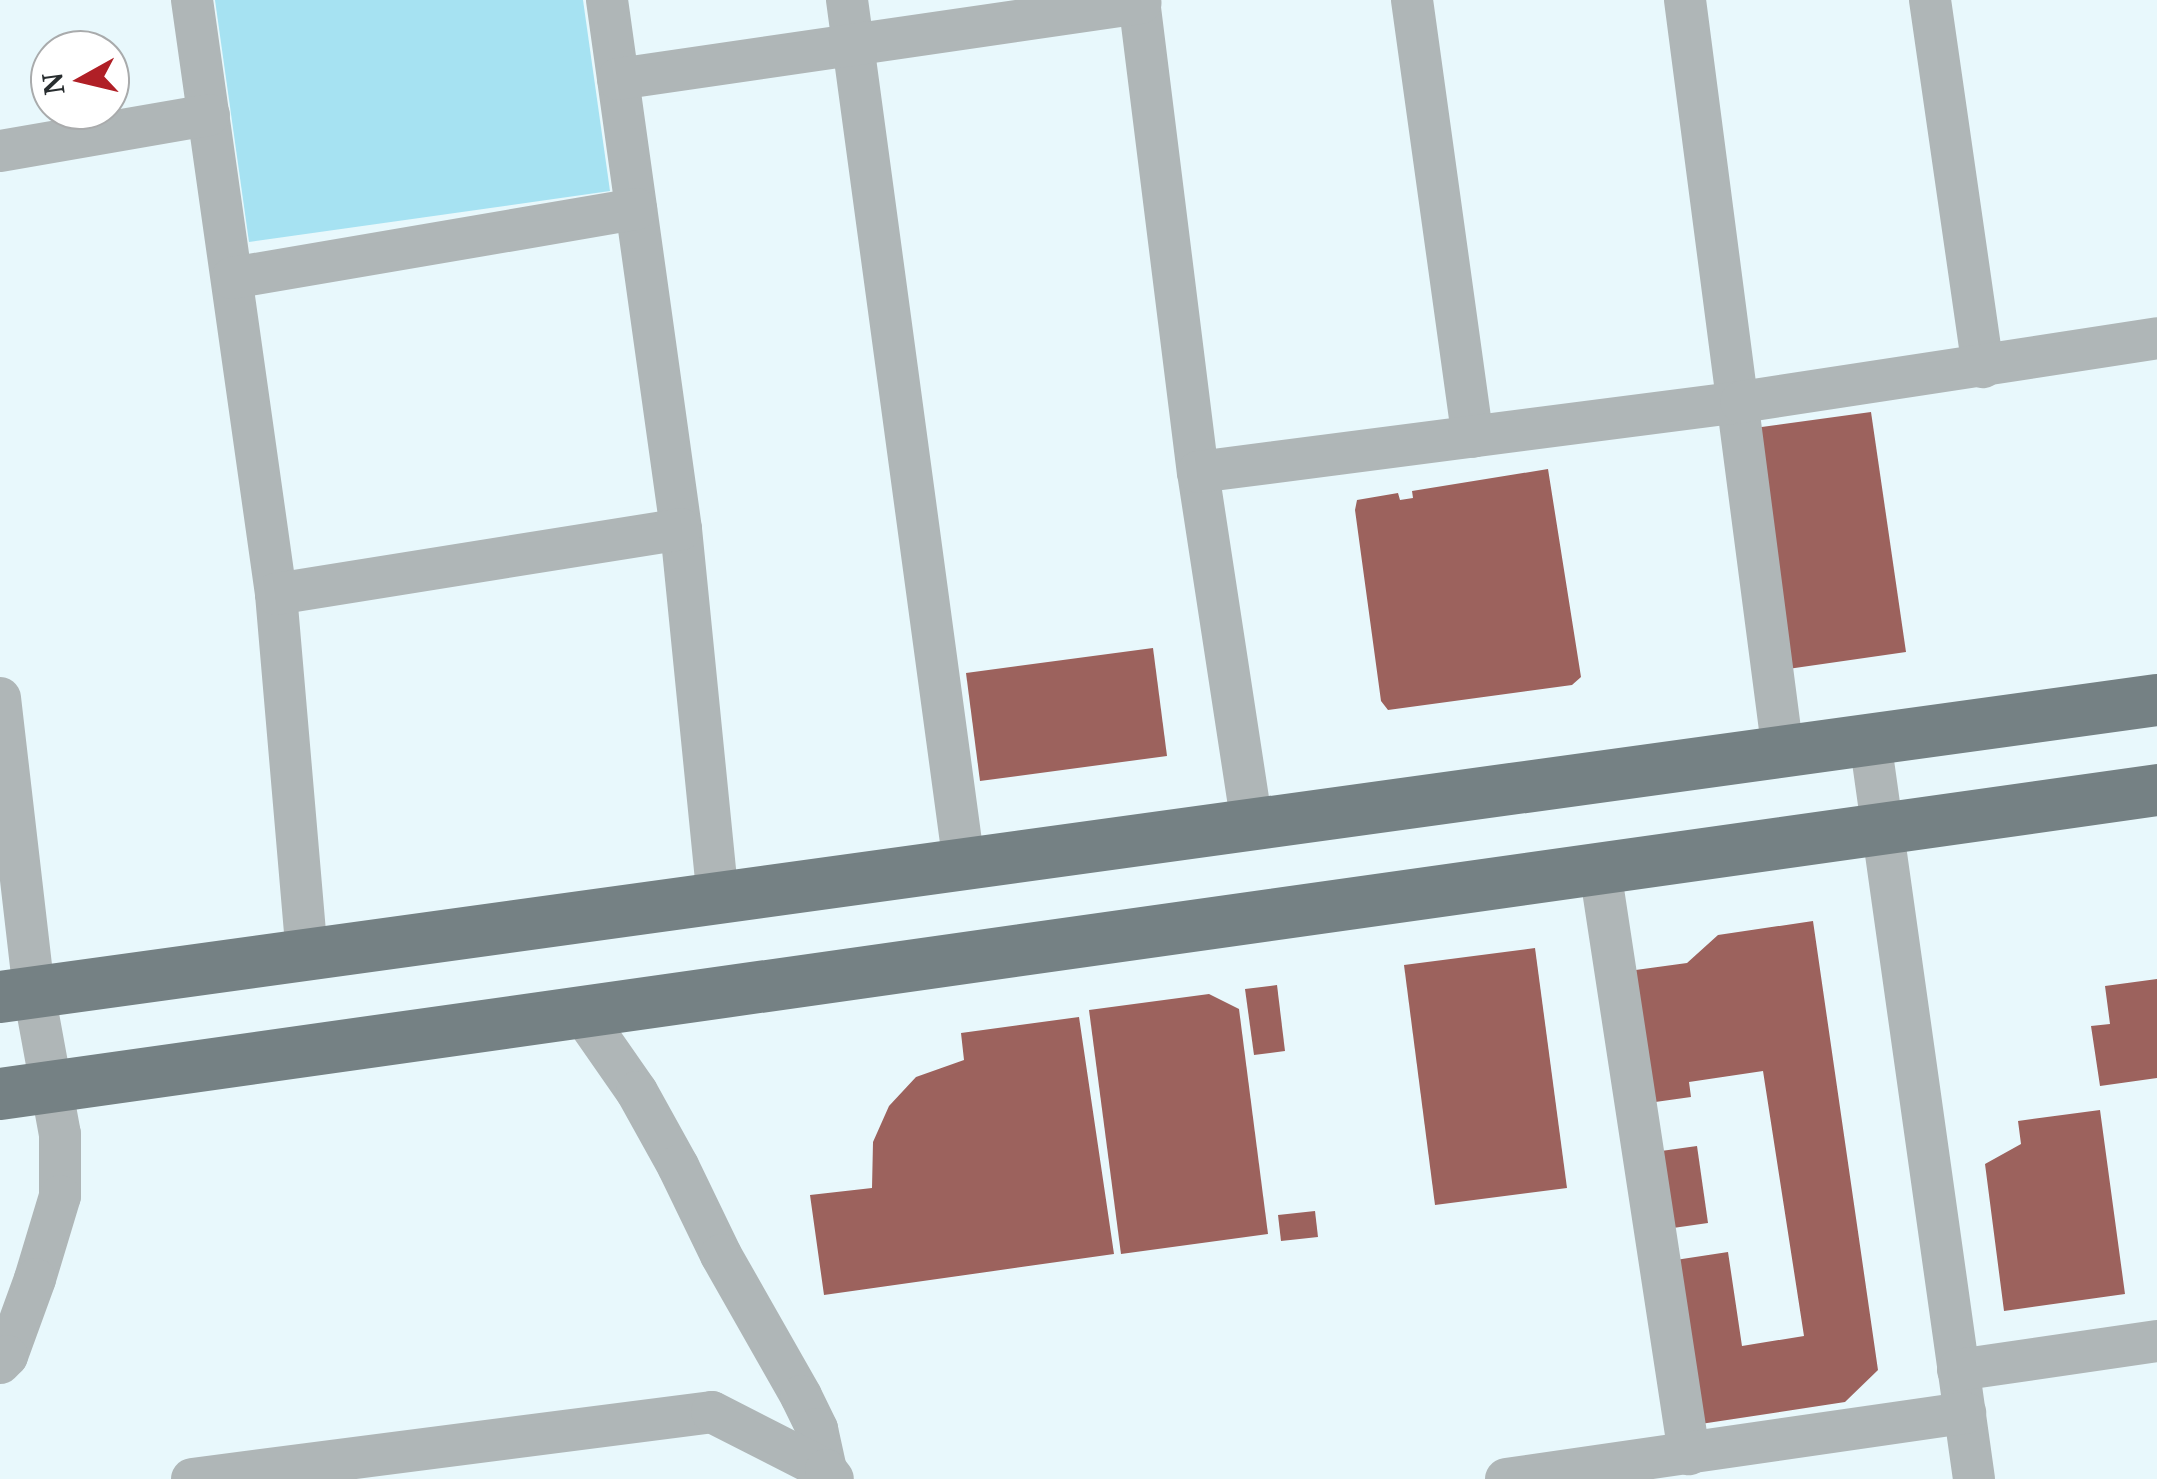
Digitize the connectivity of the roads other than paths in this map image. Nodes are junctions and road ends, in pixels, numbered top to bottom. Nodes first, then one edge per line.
1 (192, 0) edge
2 (608, 0) edge
3 (847, 0) edge
4 (1412, 0) edge
5 (1685, 0) edge
6 (1930, 0) edge
7 (1140, 2) edge
8 (853, 47) junction
9 (618, 79) junction
10 (208, 114) junction
11 (0, 151) edge
12 (636, 208) junction
13 (232, 278) junction
14 (2157, 338) edge
15 (1983, 367) junction
16 (1741, 402) junction
17 (1472, 437) junction
18 (1198, 472) junction
19 (681, 529) junction
20 (276, 594) junction
21 (0, 698) edge
22 (2157, 700) edge
23 (1870, 740) junction
24 (1783, 752) junction
25 (2157, 790) edge
26 (1252, 825) junction
27 (1882, 829) junction
28 (964, 864) junction
29 (1600, 870) junction
30 (718, 898) junction
31 (307, 955) junction
32 (17, 995) edge
33 (582, 1013) junction
34 (25, 1090) edge
35 (2157, 1342) edge
36 (0, 1363) edge
37 (1958, 1370) junction
38 (1964, 1413) junction
39 (1699, 1462) edge
40 (829, 1475) edge
41 (209, 1478) edge
42 (1506, 1479) edge
43 (1974, 1479) edge

1 - 10 street
2 - 9 street
3 - 8 street
4 - 17 street
5 - 16 street
6 - 15 street
7 - 8 street
7 - 18 street
8 - 9 street
8 - 28 street
9 - 12 street
10 - 11 street
10 - 13 street
12 - 13 street
12 - 19 street
13 - 20 street
14 - 15 street
15 - 16 street
16 - 17 street
16 - 24 street
17 - 18 street
18 - 26 street
19 - 20 street
19 - 30 street
20 - 31 street
21 - 32 street
22 - 23 main road
23 - 24 main road
23 - 27 street
24 - 26 main road
25 - 27 main road
26 - 28 main road
27 - 29 main road
27 - 37 street
28 - 30 main road
29 - 33 main road
29 - 39 street
30 - 31 main road
31 - 32 main road
32 - 34 street
33 - 34 main road
33 - 40 street
34 - 36 street
35 - 37 street
37 - 38 street
38 - 39 street
38 - 43 street
39 - 42 street
40 - 41 street

